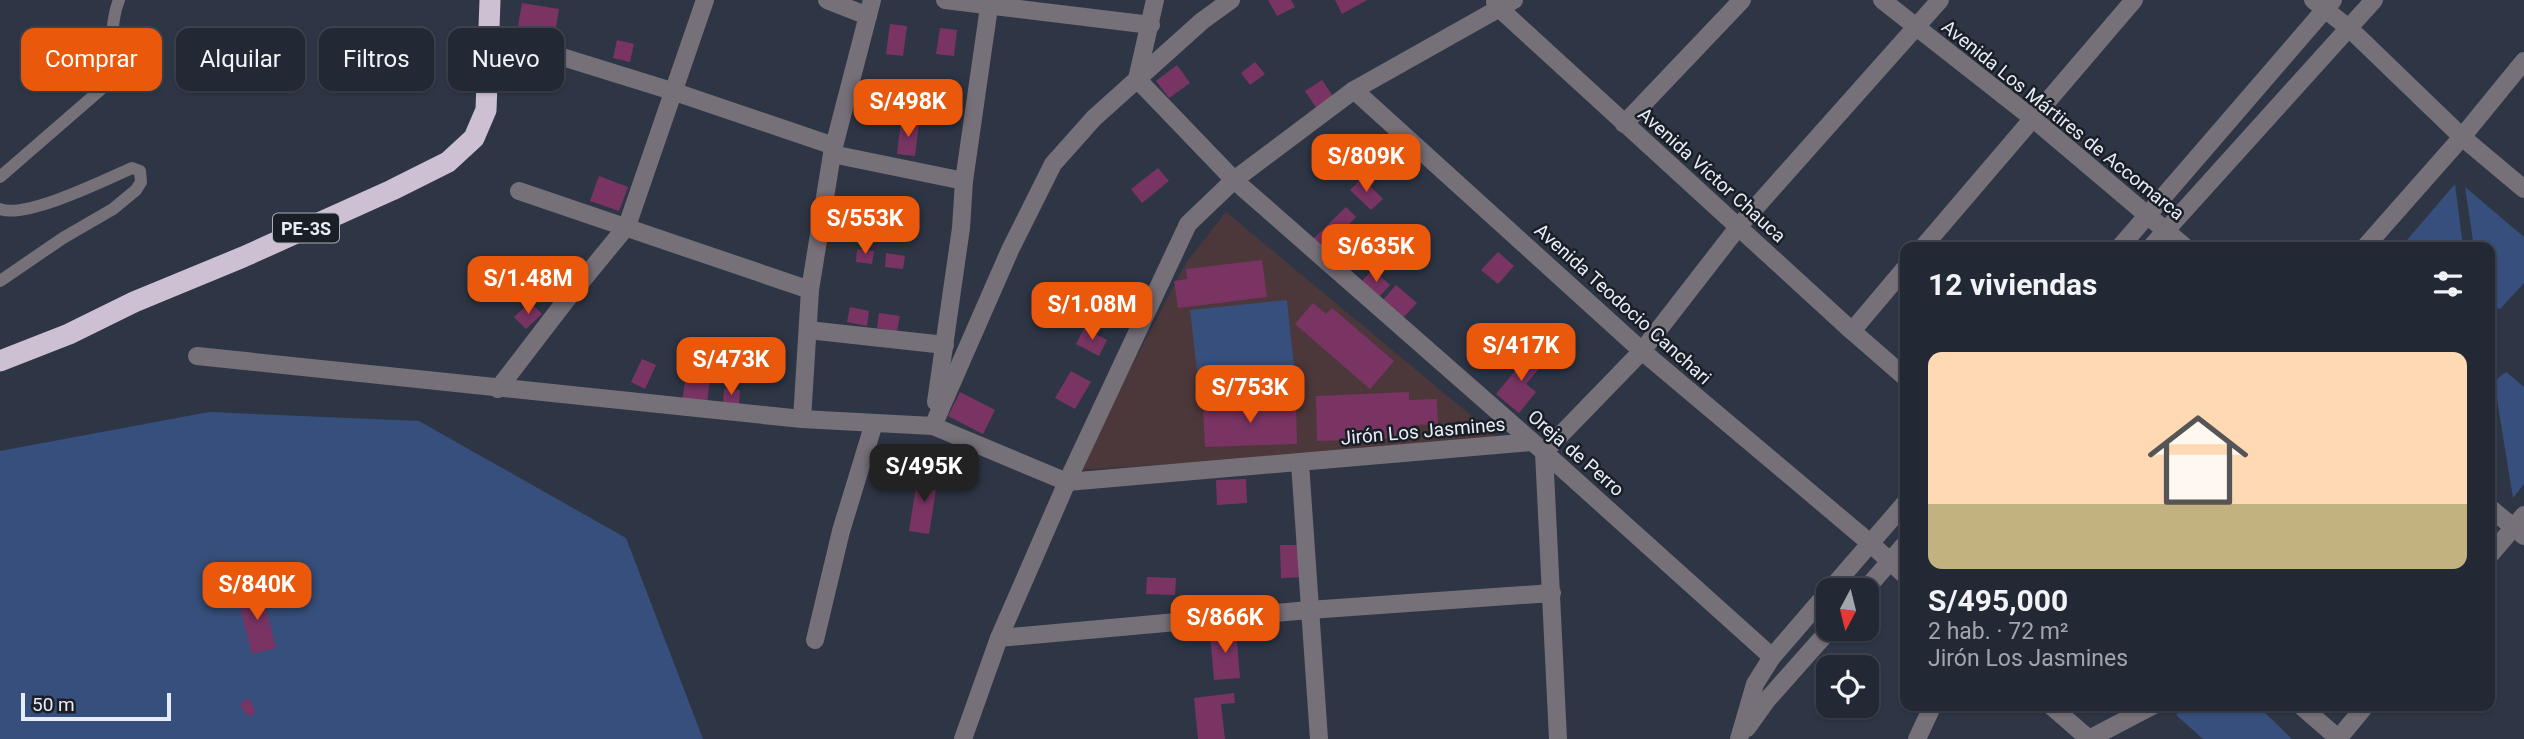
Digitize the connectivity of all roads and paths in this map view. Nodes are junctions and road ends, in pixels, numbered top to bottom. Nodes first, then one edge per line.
1 (119, 0) edge
2 (490, 0) edge
3 (705, 0) edge
4 (827, 0) edge
5 (945, 0) edge
6 (1155, 0) edge
7 (1231, 0) edge
8 (1742, 0) edge
9 (1882, 0) edge
10 (1940, 0) edge
11 (2134, 0) edge
12 (2374, 0) edge
13 (990, 2) edge
14 (1503, 3) edge
15 (2323, 3) edge
16 (870, 8) edge
17 (1151, 26) junction
18 (1917, 28) junction
19 (2350, 29) junction
20 (564, 58) edge
21 (2524, 61) edge
22 (1137, 79) junction
23 (1354, 90) junction
24 (675, 92) junction
25 (2031, 117) junction
26 (1624, 124) junction
27 (2462, 137) junction
28 (833, 150) junction
29 (0, 177) edge
30 (1234, 180) junction
31 (964, 181) junction
32 (2524, 189) edge
33 (519, 191) dead end
34 (0, 209) edge
35 (2146, 216) junction
36 (627, 226) junction
37 (1739, 226) junction
38 (2164, 230) junction
39 (1927, 242) edge
40 (2124, 242) edge
41 (2155, 242) edge
42 (2179, 242) edge
43 (2369, 242) edge
44 (1900, 274) edge
45 (0, 281) edge
46 (810, 290) junction
47 (808, 330) junction
48 (1852, 331) junction
49 (945, 345) junction
50 (1643, 351) junction
51 (197, 356) dead end
52 (0, 361) edge
53 (1900, 373) edge
54 (498, 389) junction
55 (802, 419) junction
56 (874, 423) junction
57 (933, 426) junction
58 (1538, 447) junction
59 (1300, 463) junction
60 (1067, 482) junction
61 (1900, 509) edge
62 (2495, 511) edge
63 (2520, 526) edge
64 (1870, 543) junction
65 (2495, 550) edge
66 (1900, 551) edge
67 (1891, 562) junction
68 (1900, 570) edge
69 (1839, 578) edge
70 (1876, 578) edge
71 (1552, 593) junction
72 (1816, 605) edge
73 (1309, 610) junction
74 (999, 638) junction
75 (815, 640) dead end
76 (1819, 641) edge
77 (1772, 657) junction
78 (1930, 711) edge
79 (2057, 711) edge
80 (2143, 711) edge
81 (2307, 711) edge
82 (2360, 711) edge
83 (963, 739) edge
84 (1319, 739) edge
85 (1558, 739) edge
86 (1739, 739) edge
87 (1917, 739) edge
88 (2089, 739) edge
89 (2338, 739) edge

1 - 29 lane
2 - 52 highway, PE-3S
3 - 24 street
4 - 16 street
5 - 13 street
6 - 17 street
7 - 22 street
8 - 26 street
9 - 18 street, Avenida Los Mártires de Accomarca
10 - 18 street
11 - 25 street
12 - 19 street
13 - 17 street
13 - 31 street
14 - 23 street
14 - 26 street, Avenida Víctor Chauca
15 - 19 street
15 - 35 street
16 - 28 street
17 - 22 street
18 - 25 street, Avenida Los Mártires de Accomarca
18 - 37 street
19 - 27 street
19 - 38 street
20 - 24 street
21 - 27 street
22 - 30 street, Oreja de Perro
22 - 57 street
23 - 30 street
23 - 50 street, Avenida Teodocio Canchari
24 - 28 street
24 - 36 street
25 - 35 street, Avenida Los Mártires de Accomarca
25 - 39 street
26 - 37 street, Avenida Víctor Chauca
27 - 32 street
27 - 43 street
28 - 31 street
28 - 46 street
30 - 58 street, Oreja de Perro
30 - 60 street
31 - 49 street
33 - 36 street
34 - 45 lane
35 - 38 street, Avenida Los Mártires de Accomarca
35 - 40 street
36 - 46 street
36 - 54 street
37 - 48 street, Avenida Víctor Chauca
37 - 50 street
38 - 41 street
38 - 42 street, Avenida Los Mártires de Accomarca
44 - 48 street
46 - 47 street
47 - 49 street
47 - 55 street
48 - 53 street, Avenida Víctor Chauca
49 - 57 street
50 - 58 street
50 - 64 street, Avenida Teodocio Canchari
51 - 54 street
54 - 55 street
55 - 56 street
56 - 57 street
56 - 75 street
57 - 60 street
58 - 59 street, Jirón Los Jasmines
58 - 71 street
58 - 77 street, Oreja de Perro
59 - 60 street, Jirón Los Jasmines
59 - 73 street
60 - 74 street
61 - 64 street
62 - 63 street
63 - 65 street
64 - 67 street, Avenida Teodocio Canchari
64 - 69 street
66 - 67 street
67 - 68 street, Avenida Teodocio Canchari
67 - 70 street
71 - 73 street
71 - 85 street
72 - 77 street
73 - 74 street
73 - 84 street
74 - 83 street
76 - 86 street
77 - 86 street
78 - 87 street
79 - 88 street
80 - 88 street
81 - 89 street
82 - 89 street

